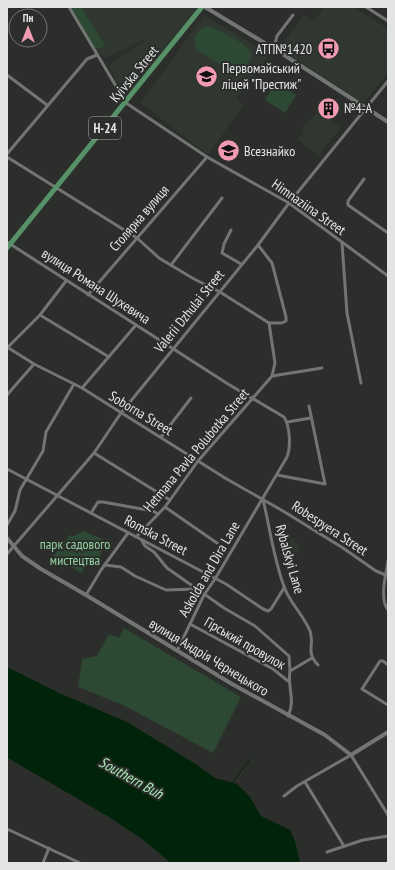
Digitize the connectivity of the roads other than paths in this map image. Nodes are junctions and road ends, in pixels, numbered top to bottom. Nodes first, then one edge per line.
1 (69, 7) edge
2 (203, 7) edge
3 (366, 7) edge
4 (293, 15) dead end
5 (388, 21) edge
6 (274, 48) junction
7 (97, 56) junction
8 (7, 75) edge
9 (388, 81) edge
10 (387, 86) edge
11 (126, 103) junction
12 (47, 105) junction
13 (365, 108) junction
14 (388, 122) edge
15 (7, 154) edge
16 (7, 157) edge
17 (207, 157) junction
18 (364, 179) dead end
19 (56, 188) junction
20 (222, 198) dead end
21 (289, 203) junction
22 (231, 230) dead end
23 (388, 233) edge
24 (136, 238) junction
25 (342, 243) junction
26 (8, 245) edge
27 (258, 245) junction
28 (242, 264) junction
29 (171, 265) junction
30 (388, 276) edge
31 (66, 281) junction
32 (220, 292) junction
33 (88, 295) junction
34 (40, 315) junction
35 (269, 323) junction
36 (136, 326) junction
37 (7, 348) edge
38 (173, 349) junction
39 (109, 357) junction
40 (34, 364) junction
41 (322, 368) dead end
42 (272, 376) junction
43 (361, 382) dead end
44 (74, 384) junction
45 (82, 388) junction
46 (7, 395) edge
47 (191, 398) dead end
48 (253, 398) junction
49 (308, 406) dead end
50 (121, 413) junction
51 (311, 418) junction
52 (287, 422) junction
53 (161, 437) junction
54 (94, 453) junction
55 (198, 461) junction
56 (7, 469) edge
57 (277, 475) junction
58 (26, 479) junction
59 (58, 496) junction
60 (170, 500) junction
61 (263, 500) junction
62 (164, 507) junction
63 (91, 513) junction
64 (158, 514) junction
65 (7, 525) edge
66 (128, 533) junction
67 (136, 537) junction
68 (7, 538) edge
69 (141, 540) junction
70 (217, 542) dead end
71 (14, 546) junction
72 (7, 554) edge
73 (388, 561) edge
74 (105, 565) junction
75 (387, 576) edge
76 (215, 579) junction
77 (284, 588) junction
78 (197, 589) junction
79 (86, 595) junction
80 (204, 595) junction
81 (388, 610) edge
82 (190, 624) junction
83 (177, 651) junction
84 (312, 658) junction
85 (318, 665) dead end
86 (388, 665) edge
87 (290, 671) junction
88 (288, 681) junction
89 (388, 705) edge
90 (288, 716) junction
91 (388, 732) edge
92 (350, 755) junction
93 (305, 782) junction
94 (284, 796) dead end
95 (388, 806) edge
96 (384, 808) junction
97 (388, 815) edge
98 (7, 829) edge
99 (388, 836) edge
100 (344, 846) junction
101 (49, 848) junction
102 (327, 852) dead end
103 (42, 863) edge
104 (80, 863) edge

1 - 7 street, Himnaziina Street
2 - 6 street
2 - 11 main road, Kyivska Street / Н-24
3 - 5 street
4 - 6 street
6 - 13 street
7 - 11 street, Himnaziina Street
7 - 12 street
8 - 12 street
9 - 10 street, Valerii Dzhulai Street
10 - 13 street, Valerii Dzhulai Street
11 - 17 street, Himnaziina Street
11 - 19 main road, Kyivska Street / Н-24
12 - 15 street
13 - 14 street
13 - 21 street, Valerii Dzhulai Street
16 - 19 street
17 - 21 street, Himnaziina Street
17 - 24 street, Столярна вулиця
18 - 23 street
19 - 24 street
19 - 26 main road, Kyivska Street / Н-24
20 - 29 street
21 - 25 street, Himnaziina Street
21 - 27 street, Valerii Dzhulai Street
22 - 28 street
24 - 29 street
24 - 33 street, Столярна вулиця
25 - 30 street, Himnaziina Street
25 - 43 street
26 - 31 street, вулиця Романа Шухевича
27 - 28 street, Valerii Dzhulai Street
27 - 35 street
28 - 32 street, Valerii Dzhulai Street
29 - 32 street
31 - 33 street, вулиця Романа Шухевича
31 - 34 street
32 - 35 street
32 - 38 street, Valerii Dzhulai Street
33 - 36 street, вулиця Романа Шухевича
34 - 37 street
34 - 39 street
35 - 42 street
36 - 38 street, вулиця Романа Шухевича
36 - 39 street
37 - 40 street, Soborna Street
38 - 48 street, вулиця Романа Шухевича
38 - 50 street, Valerii Dzhulai Street
39 - 45 street
40 - 44 street, Soborna Street
40 - 46 street
41 - 42 street
42 - 48 street, Hetmana Pavla Polubotka Street
44 - 45 street, Soborna Street
44 - 58 street
45 - 50 street, Soborna Street
47 - 53 street
48 - 52 street, вулиця Романа Шухевича
48 - 55 street, Hetmana Pavla Polubotka Street
49 - 51 street
50 - 53 street, Soborna Street
50 - 54 street, Valerii Dzhulai Street
51 - 52 street
51 - 57 street
52 - 57 street
53 - 55 street, Soborna Street
54 - 59 street, Valerii Dzhulai Street
54 - 60 street
55 - 60 street, Hetmana Pavla Polubotka Street
55 - 61 street, Soborna Street
56 - 58 street, Romska Street
57 - 61 street, Askolda and Dira Lane
58 - 59 street, Romska Street
58 - 65 street
59 - 63 street, Romska Street
59 - 71 street, Valerii Dzhulai Street
60 - 62 street, Hetmana Pavla Polubotka Street
61 - 75 street, Robespyera Street
61 - 76 street, Askolda and Dira Lane
61 - 77 street, Rybalskyi Lane
62 - 64 street, Hetmana Pavla Polubotka Street
62 - 70 street
63 - 64 street
63 - 66 street, Romska Street
64 - 67 street, Hetmana Pavla Polubotka Street
66 - 67 street, Romska Street
66 - 74 street
67 - 69 street, Romska Street
68 - 71 street, вулиця Андрія Чернецького
69 - 76 street, Romska Street
69 - 78 street
71 - 72 street, Valerii Dzhulai Street
71 - 79 street, вулиця Андрія Чернецького
73 - 75 street
74 - 78 street
74 - 79 street
75 - 81 street
76 - 77 street, Romska Street
76 - 80 street, Askolda and Dira Lane
77 - 84 street, Rybalskyi Lane
78 - 80 street
79 - 83 street, вулиця Андрія Чернецького
80 - 82 street, Askolda and Dira Lane
80 - 87 street
82 - 83 street, Askolda and Dira Lane
82 - 88 street, Гірський провулок
83 - 90 street, вулиця Андрія Чернецького
84 - 85 street
84 - 87 street
86 - 89 street
87 - 88 street
88 - 90 street
90 - 92 street, вулиця Андрія Чернецького
91 - 92 street
92 - 93 street
92 - 96 street, вулиця Андрія Чернецького
93 - 94 street
93 - 100 street
95 - 96 street
96 - 97 street, вулиця Андрія Чернецького
98 - 101 street
99 - 100 street
100 - 102 street
101 - 103 street
101 - 104 street

